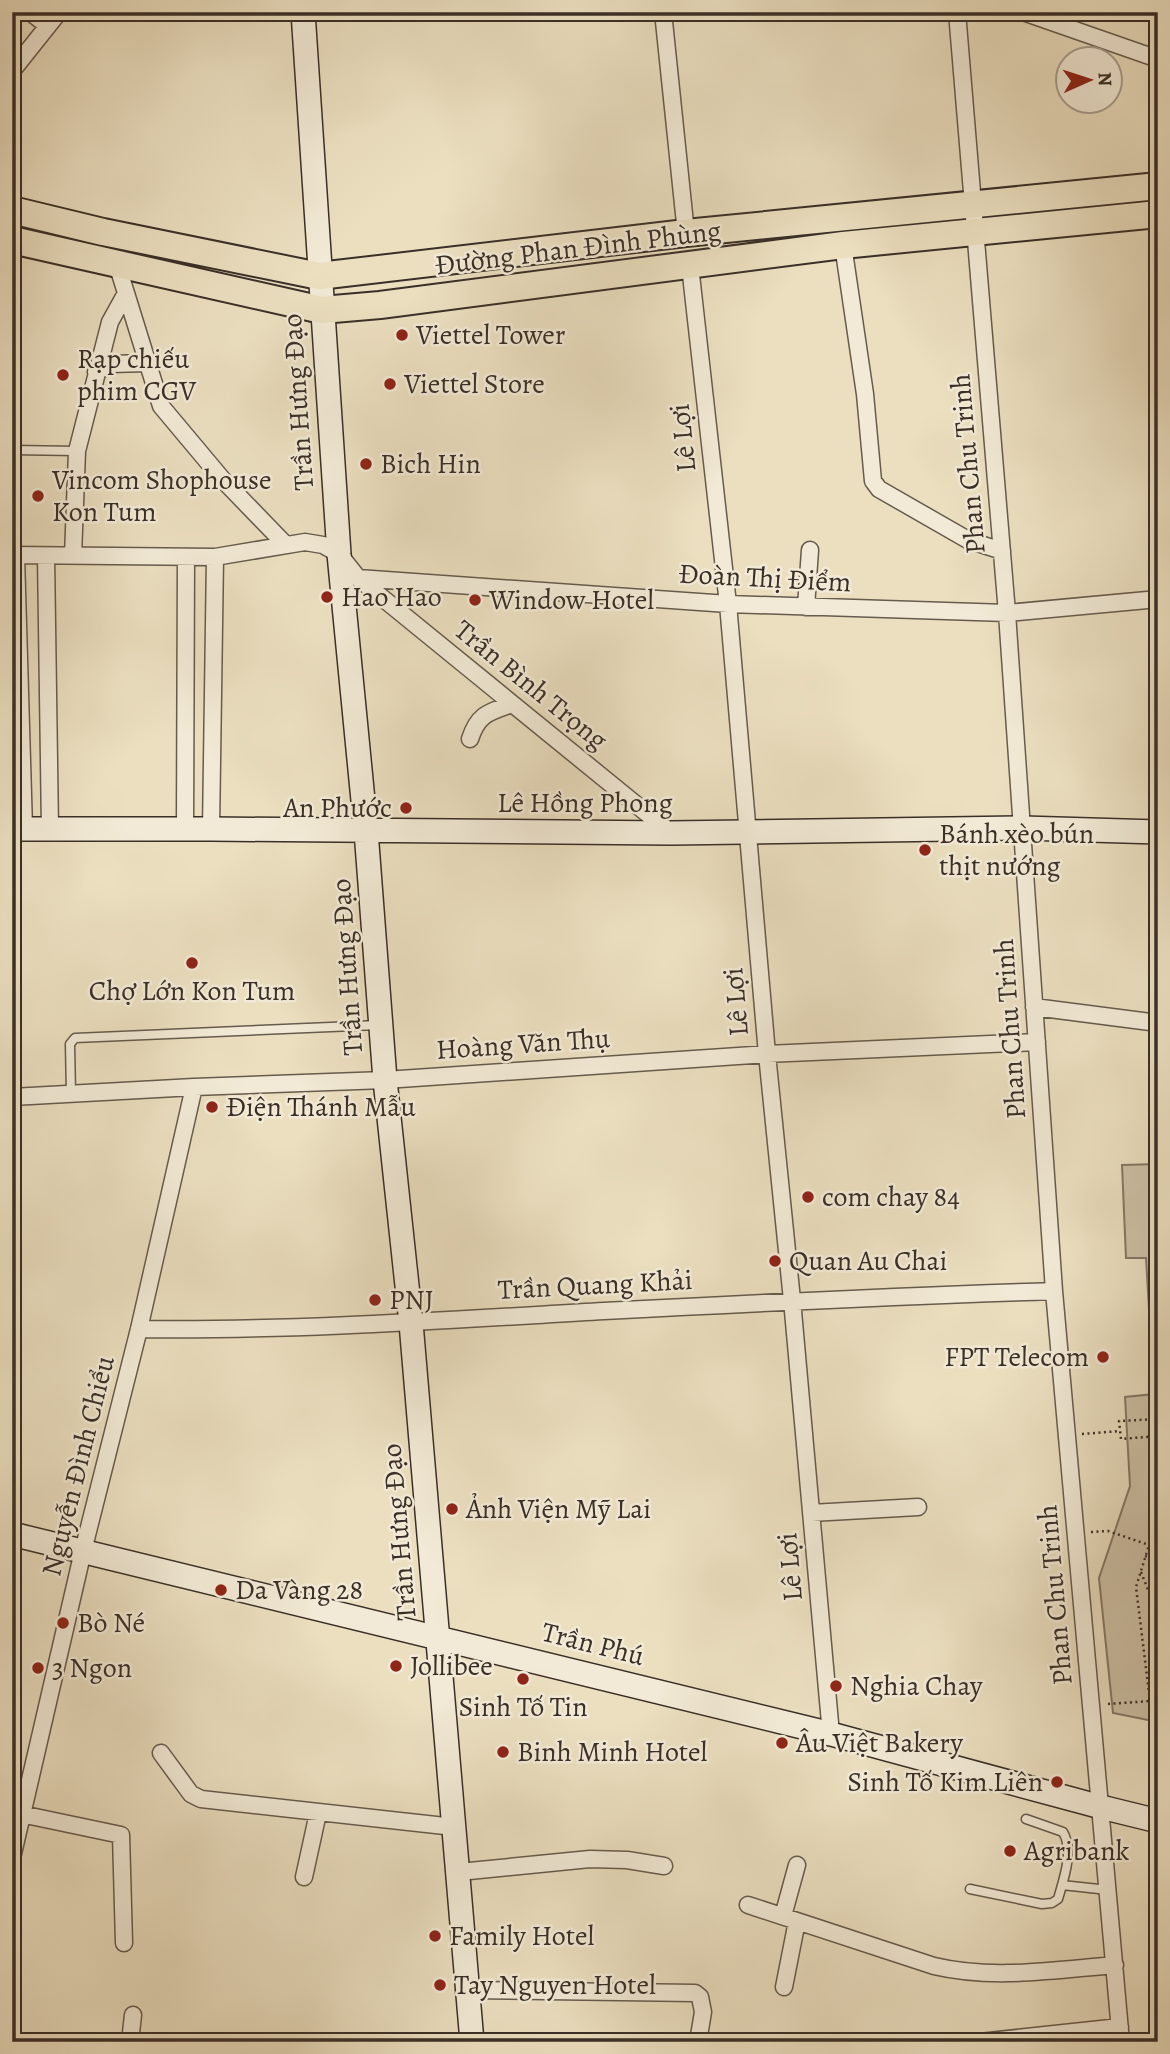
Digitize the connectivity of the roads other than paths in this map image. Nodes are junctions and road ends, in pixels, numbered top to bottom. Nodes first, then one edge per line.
1 (30, 12) edge
2 (59, 12) edge
3 (303, 12) edge
4 (663, 12) edge
5 (957, 12) edge
6 (1023, 12) edge
7 (48, 26) junction
8 (1158, 59) edge
9 (12, 71) edge
10 (1158, 186) edge
11 (973, 205) junction
12 (12, 210) edge
13 (1158, 214) edge
14 (686, 233) junction
15 (975, 234) junction
16 (12, 240) edge
17 (843, 245) junction
18 (117, 264) junction
19 (690, 266) junction
20 (319, 276) junction
21 (126, 293) junction
22 (321, 310) junction
23 (146, 363) junction
24 (96, 372) junction
25 (12, 450) edge
26 (77, 451) junction
27 (285, 544) junction
28 (810, 550) dead end
29 (1002, 551) junction
30 (340, 554) junction
31 (14, 555) edge
32 (46, 556) junction
33 (74, 556) junction
34 (186, 557) junction
35 (215, 557) junction
36 (358, 578) junction
37 (1158, 598) edge
38 (728, 604) junction
39 (806, 607) junction
40 (1007, 614) junction
41 (512, 704) junction
42 (470, 739) dead end
43 (211, 828) junction
44 (1023, 828) junction
45 (18, 829) edge
46 (185, 829) junction
47 (50, 830) junction
48 (366, 831) junction
49 (748, 832) junction
50 (1158, 832) edge
51 (671, 833) junction
52 (1034, 1007) junction
53 (1158, 1023) edge
54 (381, 1024) junction
55 (1037, 1042) junction
56 (767, 1054) junction
57 (385, 1080) junction
58 (194, 1087) junction
59 (71, 1094) junction
60 (12, 1097) edge
61 (1054, 1291) junction
62 (792, 1300) junction
63 (411, 1323) junction
64 (139, 1329) junction
65 (918, 1507) dead end
66 (811, 1513) junction
67 (12, 1534) edge
68 (83, 1551) junction
69 (439, 1637) junction
70 (831, 1734) junction
71 (161, 1753) dead end
72 (1101, 1807) junction
73 (318, 1813) junction
74 (21, 1814) junction
75 (1026, 1819) dead end
76 (1158, 1821) edge
77 (454, 1827) junction
78 (12, 1858) edge
79 (797, 1865) dead end
80 (664, 1866) dead end
81 (459, 1872) junction
82 (304, 1877) dead end
83 (1062, 1885) junction
84 (970, 1889) dead end
85 (1108, 1890) junction
86 (748, 1905) dead end
87 (790, 1919) junction
88 (124, 1943) dead end
89 (1115, 1965) junction
90 (784, 1987) dead end
91 (468, 1990) junction
92 (133, 2015) dead end
93 (1120, 2034) edge
94 (131, 2042) edge
95 (472, 2042) edge
96 (698, 2042) edge
97 (980, 2042) edge

1 - 7 street
2 - 7 street
3 - 20 street, Trần Hưng Đạo
4 - 14 street
5 - 11 street, Phan Chu Trinh
6 - 8 street
7 - 9 street
10 - 11 main road, Đường Phan Đình Phùng
11 - 14 main road, Đường Phan Đình Phùng
11 - 15 street, Phan Chu Trinh
12 - 20 main road, Đường Phan Đình Phùng
13 - 15 main road, Đường Phan Đình Phùng
14 - 20 main road, Đường Phan Đình Phùng
15 - 17 main road, Đường Phan Đình Phùng
15 - 29 street, Phan Chu Trinh
16 - 18 main road, Đường Phan Đình Phùng
17 - 19 main road, Đường Phan Đình Phùng
17 - 29 street
18 - 21 street
18 - 22 main road, Đường Phan Đình Phùng
19 - 22 main road, Đường Phan Đình Phùng
19 - 38 street, Lê Lợi
20 - 22 street, Trần Hưng Đạo
21 - 23 street
21 - 24 street
22 - 30 street, Trần Hưng Đạo
23 - 24 street
23 - 27 street
24 - 26 street
25 - 26 lane
26 - 33 street
27 - 30 street
27 - 35 street
28 - 39 street
29 - 40 street, Phan Chu Trinh
30 - 36 street
30 - 48 street, Trần Hưng Đạo
31 - 32 street
31 - 45 street
32 - 33 street
32 - 47 street
33 - 34 street
34 - 35 street
34 - 46 street
35 - 43 street
36 - 38 street, Đoàn Thị Điểm
36 - 41 street, Trần Bình Trọng
37 - 40 street, Đoàn Thị Điểm
38 - 39 street, Đoàn Thị Điểm
38 - 49 street, Lê Lợi
39 - 40 street, Đoàn Thị Điểm
40 - 44 street, Phan Chu Trinh
41 - 42 street
41 - 51 street, Trần Bình Trọng
43 - 46 street, Lê Hồng Phong
43 - 48 street, Lê Hồng Phong
44 - 49 street, Lê Hồng Phong
44 - 50 street, Lê Hồng Phong
44 - 52 street, Phan Chu Trinh
45 - 47 street, Lê Hồng Phong
46 - 47 street, Lê Hồng Phong
48 - 51 street, Lê Hồng Phong
48 - 54 street, Trần Hưng Đạo
49 - 51 street, Lê Hồng Phong
49 - 56 street, Lê Lợi
52 - 53 street
52 - 55 street, Phan Chu Trinh
54 - 57 street, Trần Hưng Đạo
54 - 59 lane
55 - 56 street, Hoàng Văn Thụ
55 - 61 street, Phan Chu Trinh
56 - 57 street, Hoàng Văn Thụ
56 - 62 street, Lê Lợi
57 - 58 street, Hoàng Văn Thụ
57 - 63 street, Trần Hưng Đạo
58 - 59 street, Hoàng Văn Thụ
58 - 64 street, Nguyễn Đình Chiểu
59 - 60 street, Hoàng Văn Thụ
61 - 62 street, Trần Quang Khải
61 - 72 street, Phan Chu Trinh
62 - 63 street, Trần Quang Khải
62 - 66 street, Lê Lợi
63 - 64 street, Trần Quang Khải
63 - 69 street, Trần Hưng Đạo
64 - 68 street, Nguyễn Đình Chiểu
65 - 66 street
66 - 70 street, Lê Lợi
67 - 68 street, Trần Phú
68 - 69 street, Trần Phú
68 - 74 street, Nguyễn Đình Chiểu
69 - 70 street, Trần Phú
69 - 77 street, Trần Hưng Đạo
70 - 72 street, Trần Phú
71 - 73 street
72 - 76 street, Trần Phú
72 - 85 street, Phan Chu Trinh
73 - 77 street
73 - 82 street
74 - 78 street, Nguyễn Đình Chiểu
74 - 88 street
75 - 83 lane
77 - 81 street, Trần Hưng Đạo
79 - 87 street
80 - 81 street
81 - 91 street, Trần Hưng Đạo
83 - 84 lane
83 - 85 lane
85 - 89 street, Phan Chu Trinh
86 - 87 street
87 - 89 street
87 - 90 street
89 - 93 street, Phan Chu Trinh
91 - 95 street, Trần Hưng Đạo
91 - 96 street
92 - 94 street
93 - 97 street

